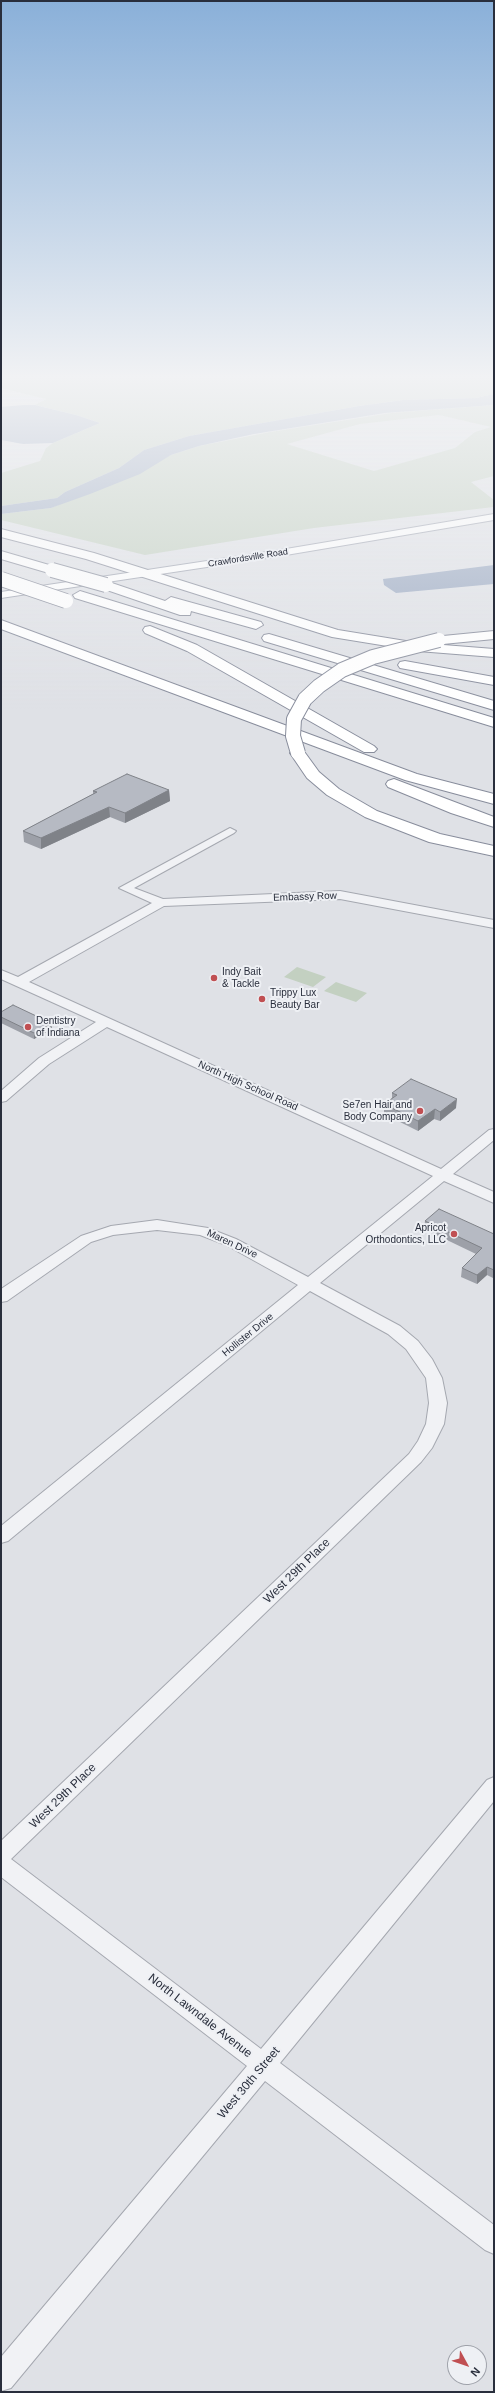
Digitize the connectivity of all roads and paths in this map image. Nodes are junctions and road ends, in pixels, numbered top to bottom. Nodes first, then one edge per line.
1 (494, 512) edge
2 (494, 517) edge
3 (1, 533) edge
4 (295, 539) dead end
5 (1, 555) edge
6 (117, 566) junction
7 (144, 568) junction
8 (1, 571) edge
9 (1, 579) edge
10 (1, 583) edge
11 (106, 586) junction
12 (1, 595) edge
13 (1, 624) edge
14 (494, 635) edge
15 (494, 653) edge
16 (139, 676) junction
17 (494, 681) edge
18 (494, 706) edge
19 (494, 723) edge
20 (443, 785) junction
21 (494, 799) edge
22 (494, 822) edge
23 (230, 831) dead end
24 (494, 851) edge
25 (161, 903) junction
26 (494, 924) edge
27 (1, 974) edge
28 (19, 982) junction
29 (106, 1022) junction
30 (1, 1098) edge
31 (494, 1133) edge
32 (442, 1175) junction
33 (494, 1198) edge
34 (310, 1284) junction
35 (1, 1297) edge
36 (1, 1536) edge
37 (494, 1786) edge
38 (1, 1855) edge
39 (1, 1864) edge
40 (264, 2065) junction
41 (494, 2241) edge
42 (1, 2378) edge

1 - 4 main road, Crawfordsville Road
2 - 7 main road, Crawfordsville Road
3 - 6 highway
5 - 11 highway, bridge
6 - 7 highway
6 - 10 main road
7 - 12 main road, Crawfordsville Road
7 - 15 highway
8 - 19 highway
9 - 20 highway, bridge
11 - 17 highway
11 - 18 highway
13 - 16 highway
14 - 24 highway, bridge
16 - 20 highway
16 - 22 highway
20 - 21 highway
23 - 25 street, Embassy Row
25 - 26 street, Embassy Row
25 - 28 street, Embassy Row
27 - 28 street, North High School Road
28 - 29 street, North High School Road
29 - 30 street
29 - 32 street, North High School Road
31 - 32 street, Hollister Drive
32 - 33 street, North High School Road
32 - 34 street, Hollister Drive
34 - 35 street, Maren Drive
34 - 36 street, Hollister Drive
34 - 38 street, West 29th Place
37 - 40 street, West 30th Street
39 - 40 street, North Lawndale Avenue
40 - 41 street, North Lawndale Avenue
40 - 42 street, West 30th Street

